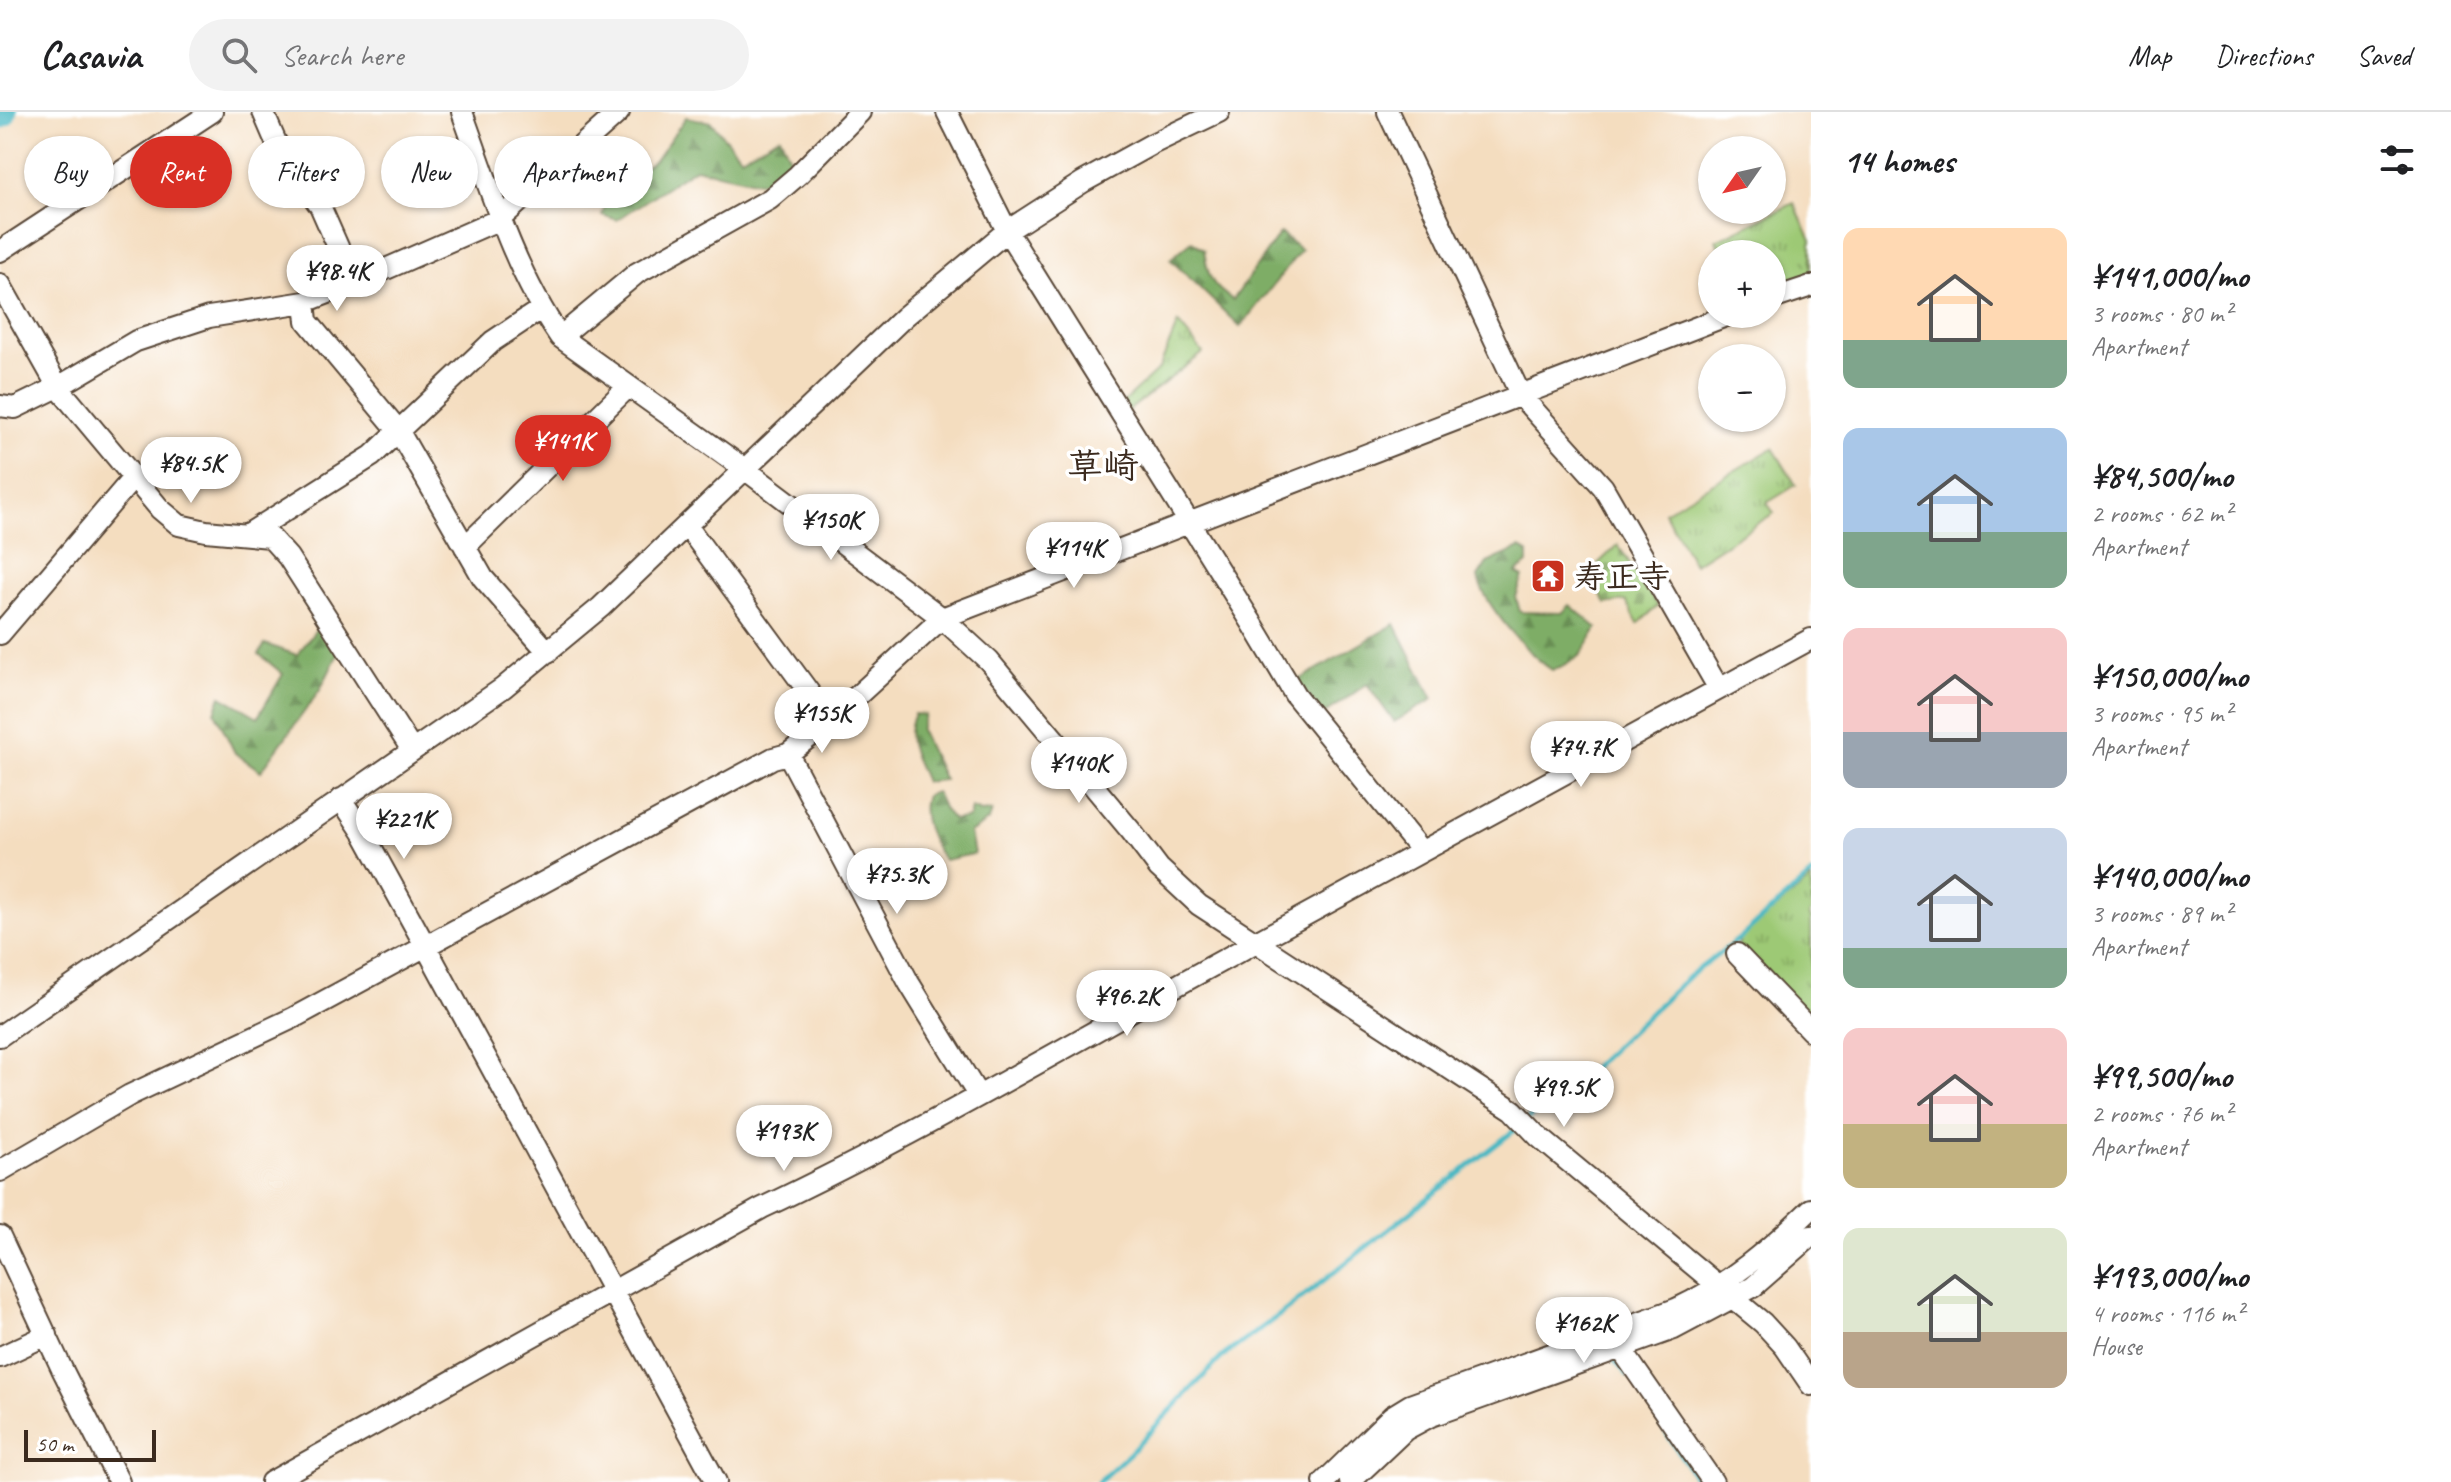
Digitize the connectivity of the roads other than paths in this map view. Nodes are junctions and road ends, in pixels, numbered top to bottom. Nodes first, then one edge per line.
1 (212, 112) edge
2 (263, 112) edge
3 (462, 112) edge
4 (619, 112) edge
5 (860, 112) edge
6 (947, 112) edge
7 (1219, 112) edge
8 (1388, 112) edge
9 (500, 219) junction
10 (1007, 231) junction
11 (0, 251) edge
12 (354, 283) junction
13 (0, 284) edge
14 (1811, 286) edge
15 (1786, 294) edge
16 (305, 302) junction
17 (541, 309) junction
18 (1698, 327) edge
19 (560, 337) junction
20 (629, 386) junction
21 (58, 387) junction
22 (1521, 396) junction
23 (0, 406) edge
24 (398, 430) junction
25 (746, 470) junction
26 (133, 478) junction
27 (1190, 522) junction
28 (687, 526) junction
29 (248, 534) junction
30 (465, 547) junction
31 (942, 618) junction
32 (0, 634) edge
33 (1811, 639) edge
34 (548, 652) junction
35 (1719, 689) junction
36 (830, 721) junction
37 (412, 750) junction
38 (788, 754) junction
39 (341, 799) junction
40 (1421, 851) junction
41 (1256, 942) junction
42 (426, 947) junction
43 (1737, 954) dead end
44 (1811, 1031) edge
45 (0, 1036) edge
46 (978, 1095) junction
47 (0, 1171) edge
48 (1811, 1209) edge
49 (0, 1236) edge
50 (1811, 1236) edge
51 (613, 1292) junction
52 (1726, 1292) junction
53 (47, 1335) junction
54 (1621, 1349) junction
55 (0, 1357) edge
56 (1811, 1385) edge
57 (119, 1482) edge
58 (271, 1482) edge
59 (716, 1482) edge
60 (1324, 1482) edge
61 (1350, 1482) edge
62 (1713, 1482) edge

1 - 11 street
2 - 12 street
3 - 9 street
4 - 9 street
5 - 19 street
6 - 10 street
7 - 10 street
8 - 22 street
9 - 12 street
9 - 17 street
10 - 25 street
10 - 27 street
12 - 16 street
13 - 21 street
14 - 15 street
16 - 21 street
16 - 24 street
17 - 19 street
17 - 24 street
18 - 22 street
19 - 20 street
20 - 25 street
20 - 30 street
21 - 23 street
21 - 26 street
22 - 27 street
22 - 35 street
24 - 29 street
24 - 30 street
25 - 28 street
25 - 31 street
26 - 29 street
26 - 32 street
27 - 31 street
27 - 40 street
28 - 34 street
28 - 36 street
29 - 37 street
30 - 34 street
31 - 36 street
31 - 41 street
33 - 35 street
34 - 37 street
35 - 40 street
36 - 38 street
37 - 39 street
38 - 42 street
38 - 46 street
39 - 42 street
39 - 45 street
40 - 41 street
41 - 46 street
41 - 52 street
42 - 47 street
42 - 51 street
43 - 44 street
46 - 51 street
48 - 52 street
49 - 53 street
50 - 52 street
51 - 58 street
51 - 59 street
52 - 54 street
52 - 56 street
52 - 60 street
53 - 55 street
53 - 57 street
54 - 61 street
54 - 62 street

